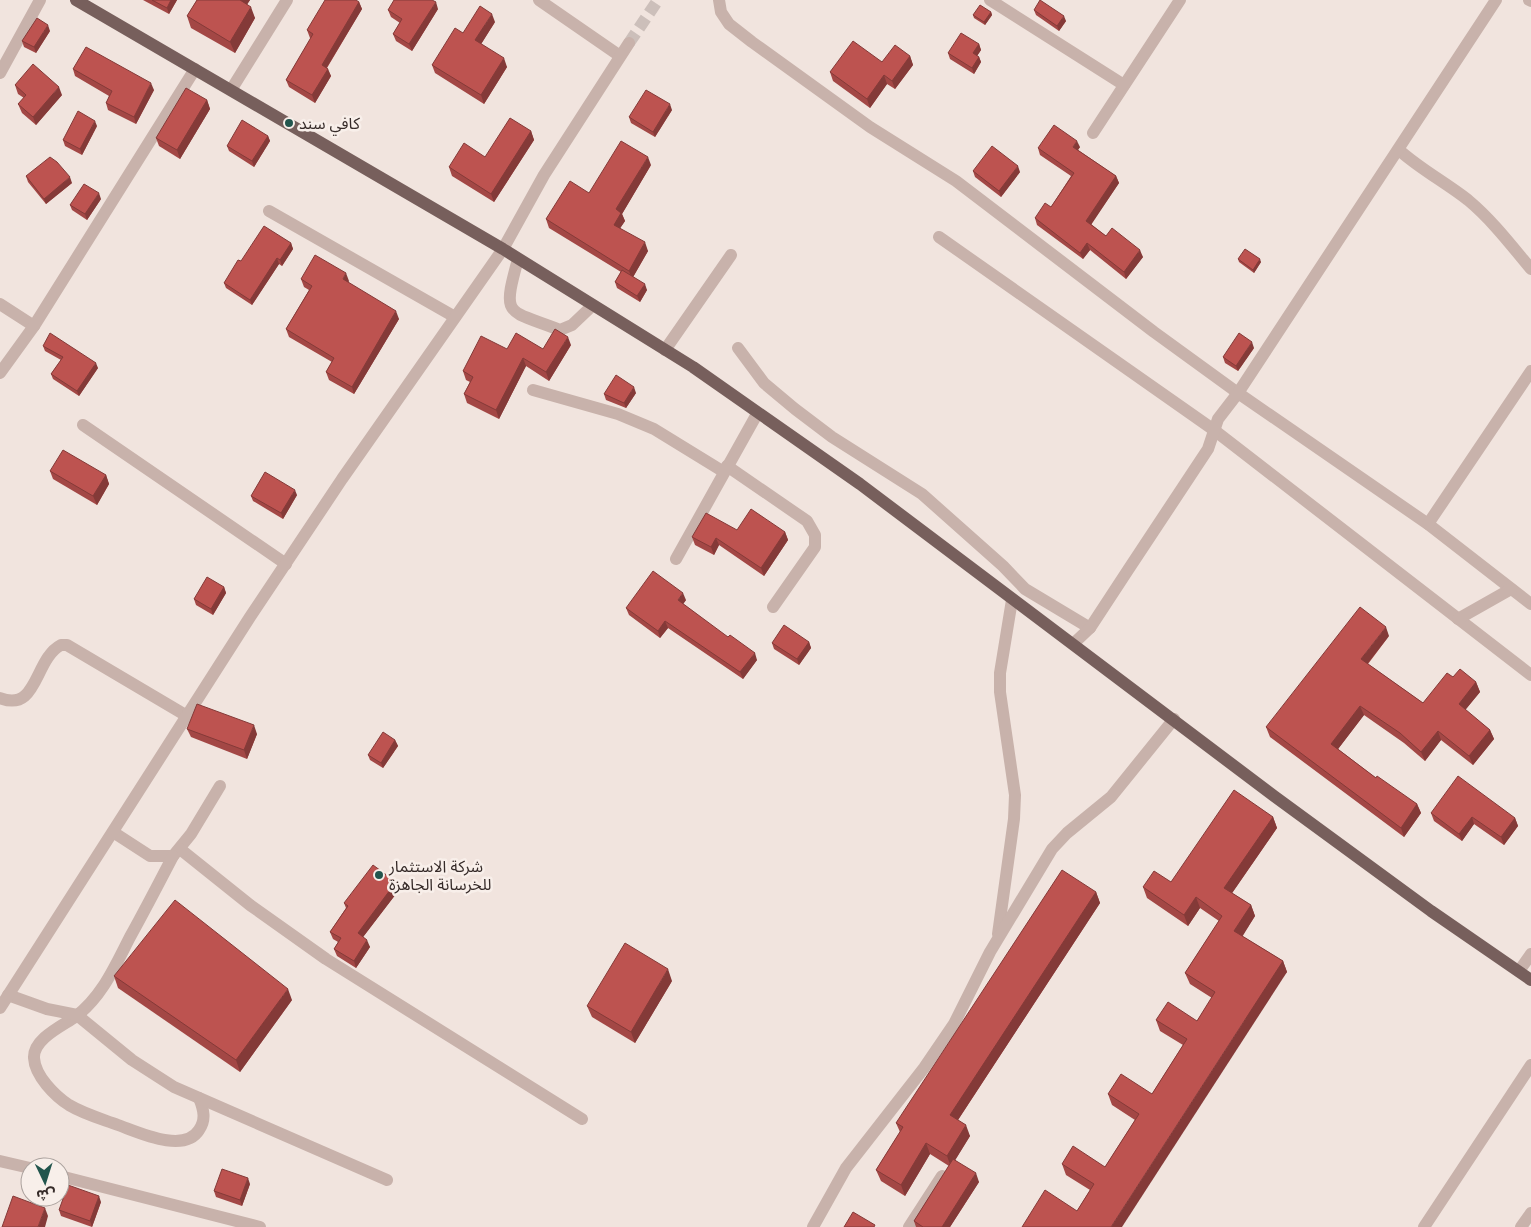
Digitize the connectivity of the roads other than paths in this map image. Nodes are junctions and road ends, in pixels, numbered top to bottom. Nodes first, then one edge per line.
1 (40, 0) edge
2 (76, 0) edge
3 (287, 0) edge
4 (540, 0) edge
5 (719, 0) edge
6 (990, 0) edge
7 (1180, 0) edge
8 (1496, 0) edge
9 (629, 43) tunnel mouth
10 (620, 56) junction
11 (195, 69) junction
12 (0, 73) edge
13 (1124, 85) junction
14 (231, 90) junction
15 (1093, 133) dead end
16 (1399, 150) junction
17 (269, 210) dead end
18 (939, 236) dead end
19 (502, 249) junction
20 (731, 255) dead end
21 (518, 259) junction
22 (1531, 269) edge
23 (0, 304) edge
24 (592, 306) junction
25 (455, 317) junction
26 (34, 326) junction
27 (738, 348) dead end
28 (665, 350) junction
29 (1531, 371) edge
30 (0, 373) edge
31 (1525, 389) edge
32 (532, 390) dead end
33 (1238, 393) junction
34 (757, 414) junction
35 (83, 425) dead end
36 (1214, 430) junction
37 (726, 469) junction
38 (1428, 524) junction
39 (676, 558) dead end
40 (286, 564) junction
41 (1511, 589) junction
42 (1012, 600) junction
43 (1531, 604) edge
44 (773, 607) dead end
45 (1458, 619) junction
46 (1090, 628) junction
47 (1073, 644) junction
48 (1531, 675) edge
49 (0, 698) edge
50 (187, 716) junction
51 (1174, 719) junction
52 (220, 786) dead end
53 (113, 832) junction
54 (176, 853) junction
55 (997, 940) junction
56 (1531, 954) edge
57 (1519, 971) junction
58 (1531, 980) edge
59 (8, 995) junction
60 (0, 1008) edge
61 (78, 1015) junction
62 (1531, 1065) edge
63 (200, 1098) junction
64 (582, 1119) dead end
65 (0, 1161) edge
66 (20, 1166) edge
67 (942, 1176) edge
68 (70, 1179) edge
69 (387, 1180) dead end
70 (1531, 1213) edge
71 (260, 1227) edge
72 (813, 1227) edge
73 (909, 1227) edge
74 (1424, 1227) edge
75 (1522, 1227) edge

1 - 12 street
2 - 11 main road
3 - 14 street
4 - 10 street
5 - 33 street
6 - 13 street
7 - 13 street
8 - 16 street
9 - 10 street
10 - 19 street
11 - 14 main road
11 - 26 street
13 - 15 street
14 - 19 main road
16 - 22 street
16 - 33 street
17 - 25 street
18 - 36 street
19 - 21 main road
19 - 25 street
20 - 28 street
21 - 24 main road
21 - 24 street
23 - 26 street
24 - 28 main road
25 - 40 street
26 - 30 street
27 - 46 street
28 - 34 main road
29 - 31 street
31 - 38 street
32 - 37 street
33 - 36 street
33 - 38 street
34 - 37 street
34 - 42 main road
35 - 40 street
36 - 45 street
36 - 46 street
37 - 39 street
37 - 44 street
38 - 41 street
40 - 50 street
41 - 43 street
41 - 45 street
42 - 47 main road
42 - 55 street
45 - 48 street
46 - 47 street
47 - 51 main road
49 - 50 street
50 - 53 street
51 - 55 street
51 - 57 main road
52 - 54 street
53 - 54 street
53 - 59 street
54 - 61 street
54 - 64 street
55 - 72 street
56 - 57 street
57 - 58 main road
59 - 60 street
59 - 61 street
61 - 63 street
61 - 63 street
62 - 74 street
63 - 69 street
65 - 66 street
67 - 73 street
68 - 71 street
70 - 75 street

